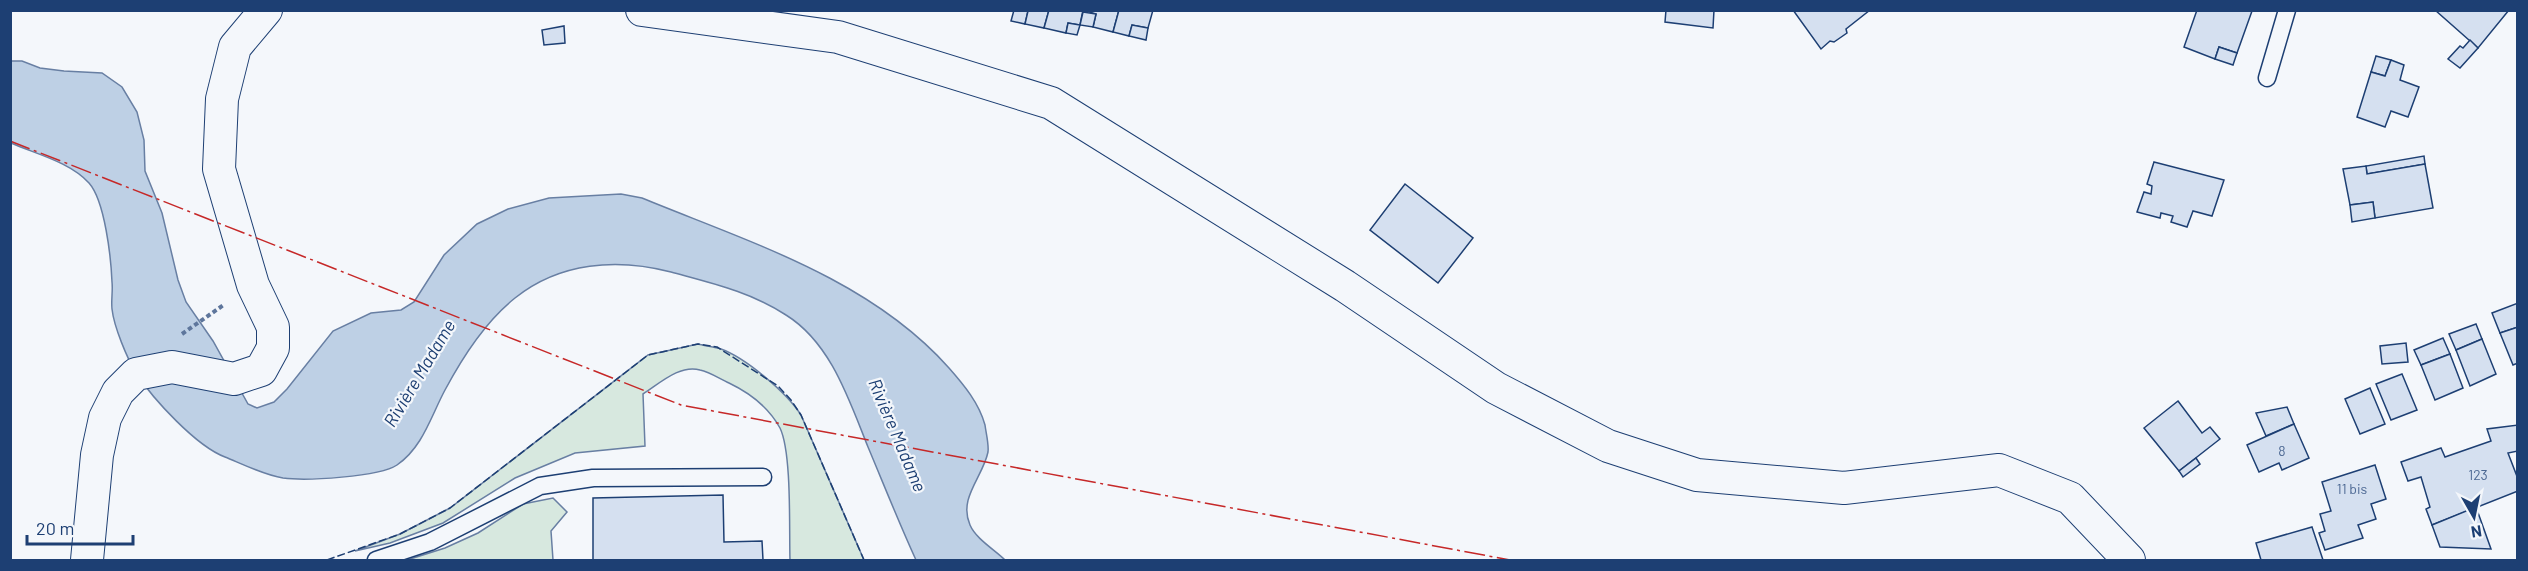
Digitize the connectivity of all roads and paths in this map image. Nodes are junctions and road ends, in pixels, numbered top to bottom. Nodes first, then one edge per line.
1 (266, 10) edge
2 (642, 10) edge
3 (2288, 10) edge
4 (2267, 78) dead end
5 (253, 285) junction
6 (177, 338) dead end
7 (763, 477) dead end
8 (87, 561) edge
9 (375, 561) edge
10 (2129, 561) edge

1 - 5 street
2 - 10 street
3 - 4 lane
5 - 6 path
5 - 8 street
7 - 9 lane

